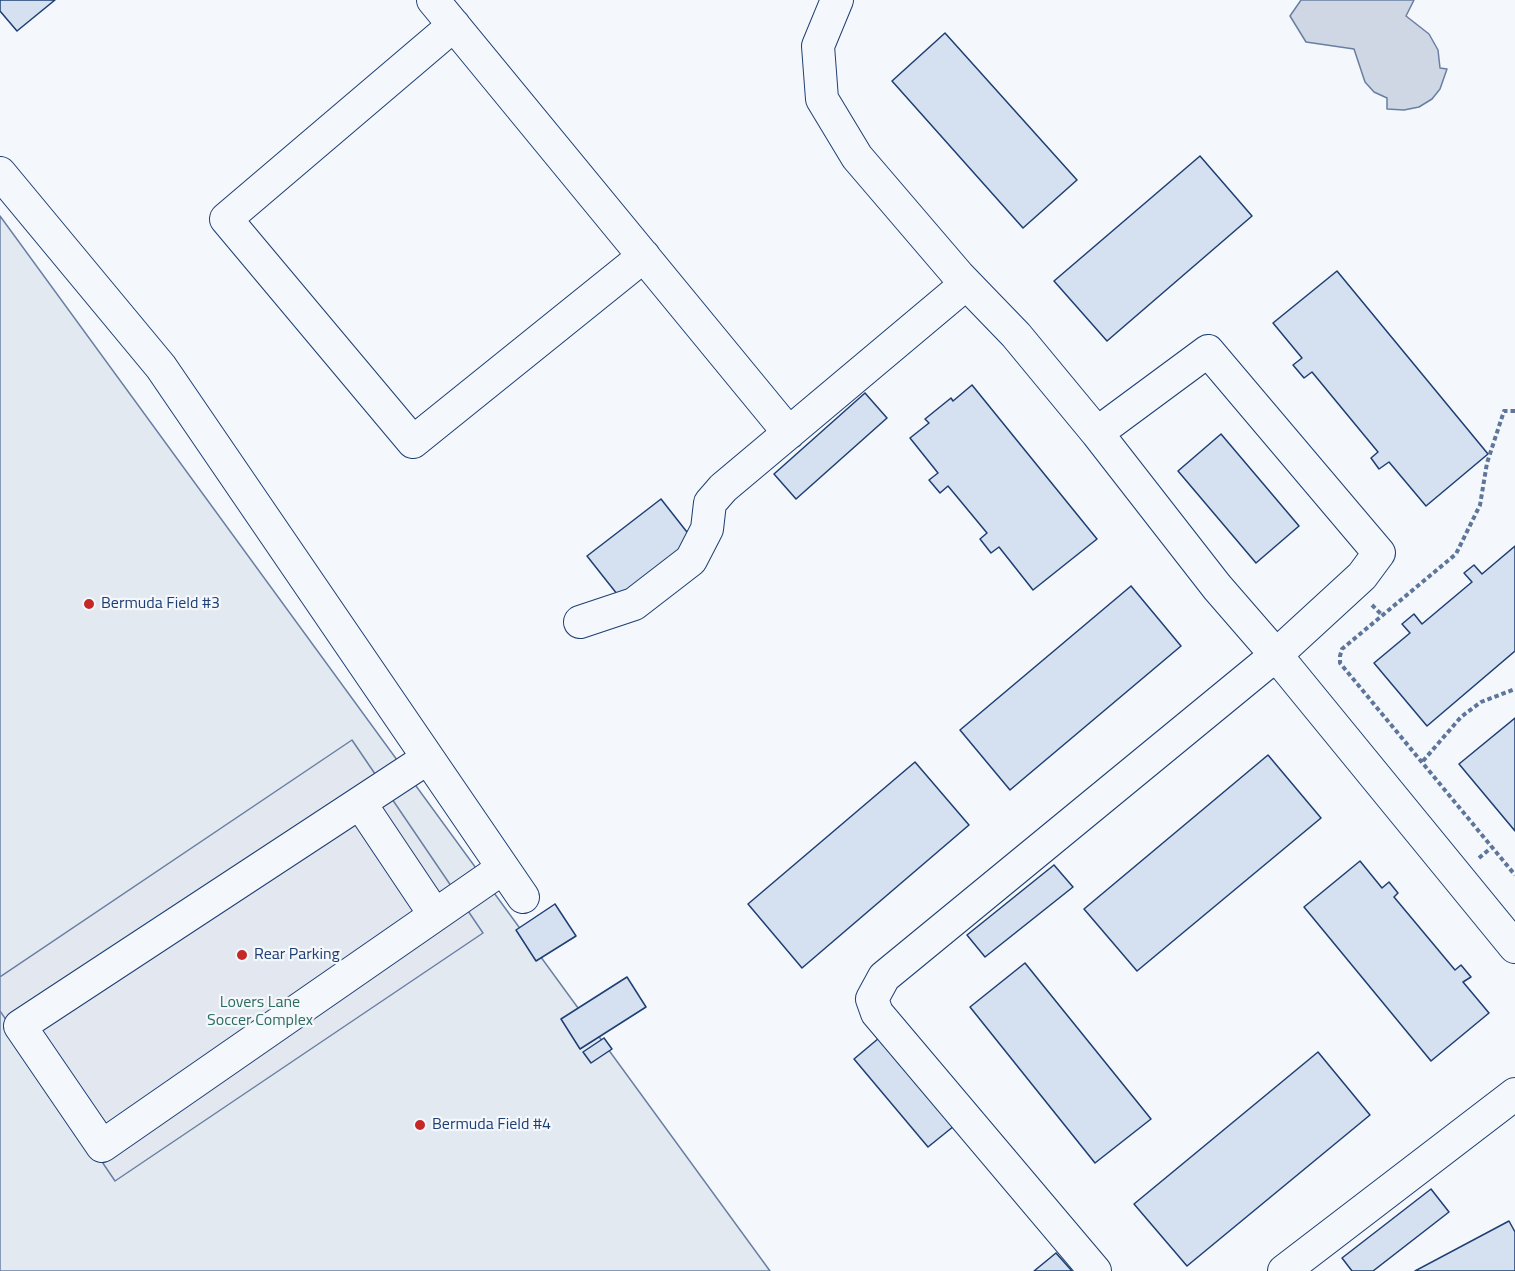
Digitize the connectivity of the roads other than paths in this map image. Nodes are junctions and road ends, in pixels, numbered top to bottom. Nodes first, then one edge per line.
1 (433, 0) edge
2 (837, 0) edge
3 (454, 26) junction
4 (0, 173) edge
5 (644, 256) junction
6 (966, 284) junction
7 (789, 432) junction
8 (1097, 433) junction
9 (580, 622) dead end
10 (1276, 655) junction
11 (428, 758) junction
12 (360, 803) junction
13 (503, 868) junction
14 (523, 897) dead end
15 (435, 915) junction
16 (1515, 947) edge
17 (1515, 1094) edge
18 (1095, 1271) edge
19 (1284, 1271) edge

1 - 3 lane
2 - 6 lane
3 - 5 lane
3 - 5 lane
4 - 11 lane
5 - 7 lane
6 - 7 lane
6 - 8 lane
7 - 9 lane
8 - 10 lane
8 - 10 lane
10 - 16 lane
10 - 18 lane
11 - 12 lane
11 - 13 lane
12 - 15 lane
12 - 15 lane
13 - 14 lane
13 - 15 lane
17 - 19 lane

